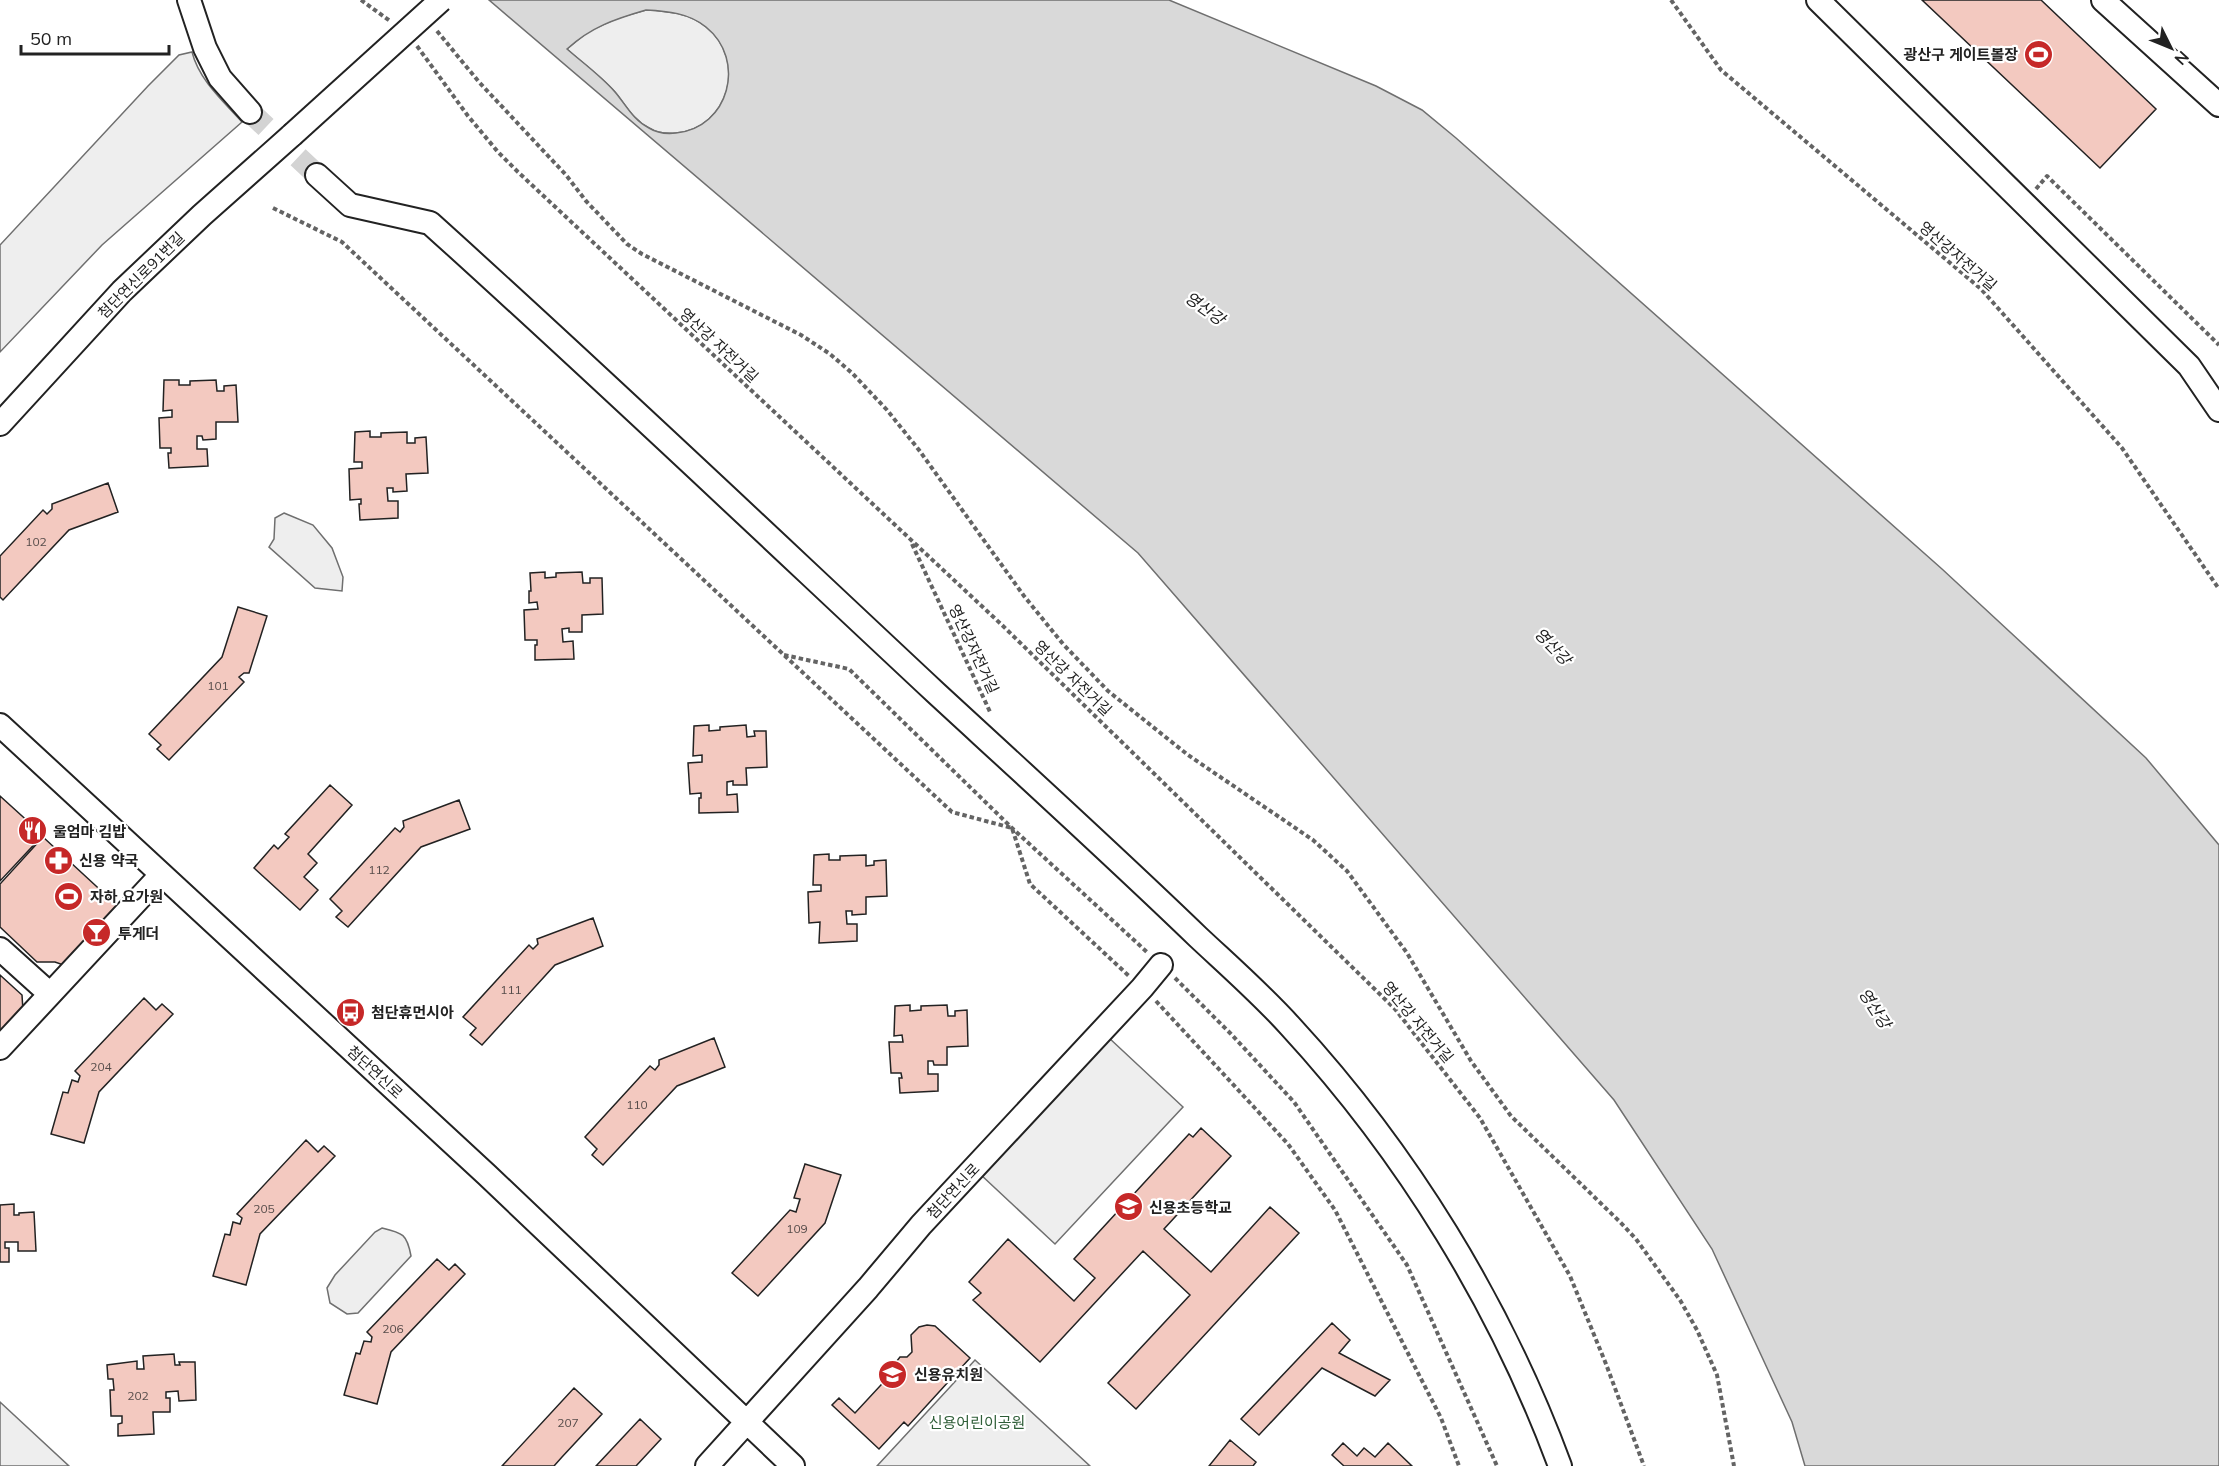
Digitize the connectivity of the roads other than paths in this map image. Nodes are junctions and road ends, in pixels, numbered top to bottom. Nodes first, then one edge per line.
1 (189, 0) edge
2 (441, 0) edge
3 (1818, 0) edge
4 (2103, 0) edge
5 (2219, 105) edge
6 (250, 112) tunnel mouth
7 (317, 175) tunnel mouth
8 (2219, 410) edge
9 (0, 424) edge
10 (0, 725) edge
11 (161, 875) junction
12 (0, 949) edge
13 (1161, 964) road end
14 (50, 994) junction
15 (0, 1048) edge
16 (747, 1420) junction
17 (707, 1466) edge
18 (793, 1466) edge
19 (1560, 1466) edge

1 - 6 street
2 - 9 street, 첨단연신로91번길, bridge
3 - 8 street
4 - 5 street
7 - 19 street
10 - 11 street, 첨단연신로
11 - 14 street
11 - 16 street, 첨단연신로
12 - 14 street
13 - 16 street, 첨단연신로
14 - 15 street
16 - 17 street
16 - 18 street, 첨단연신로

